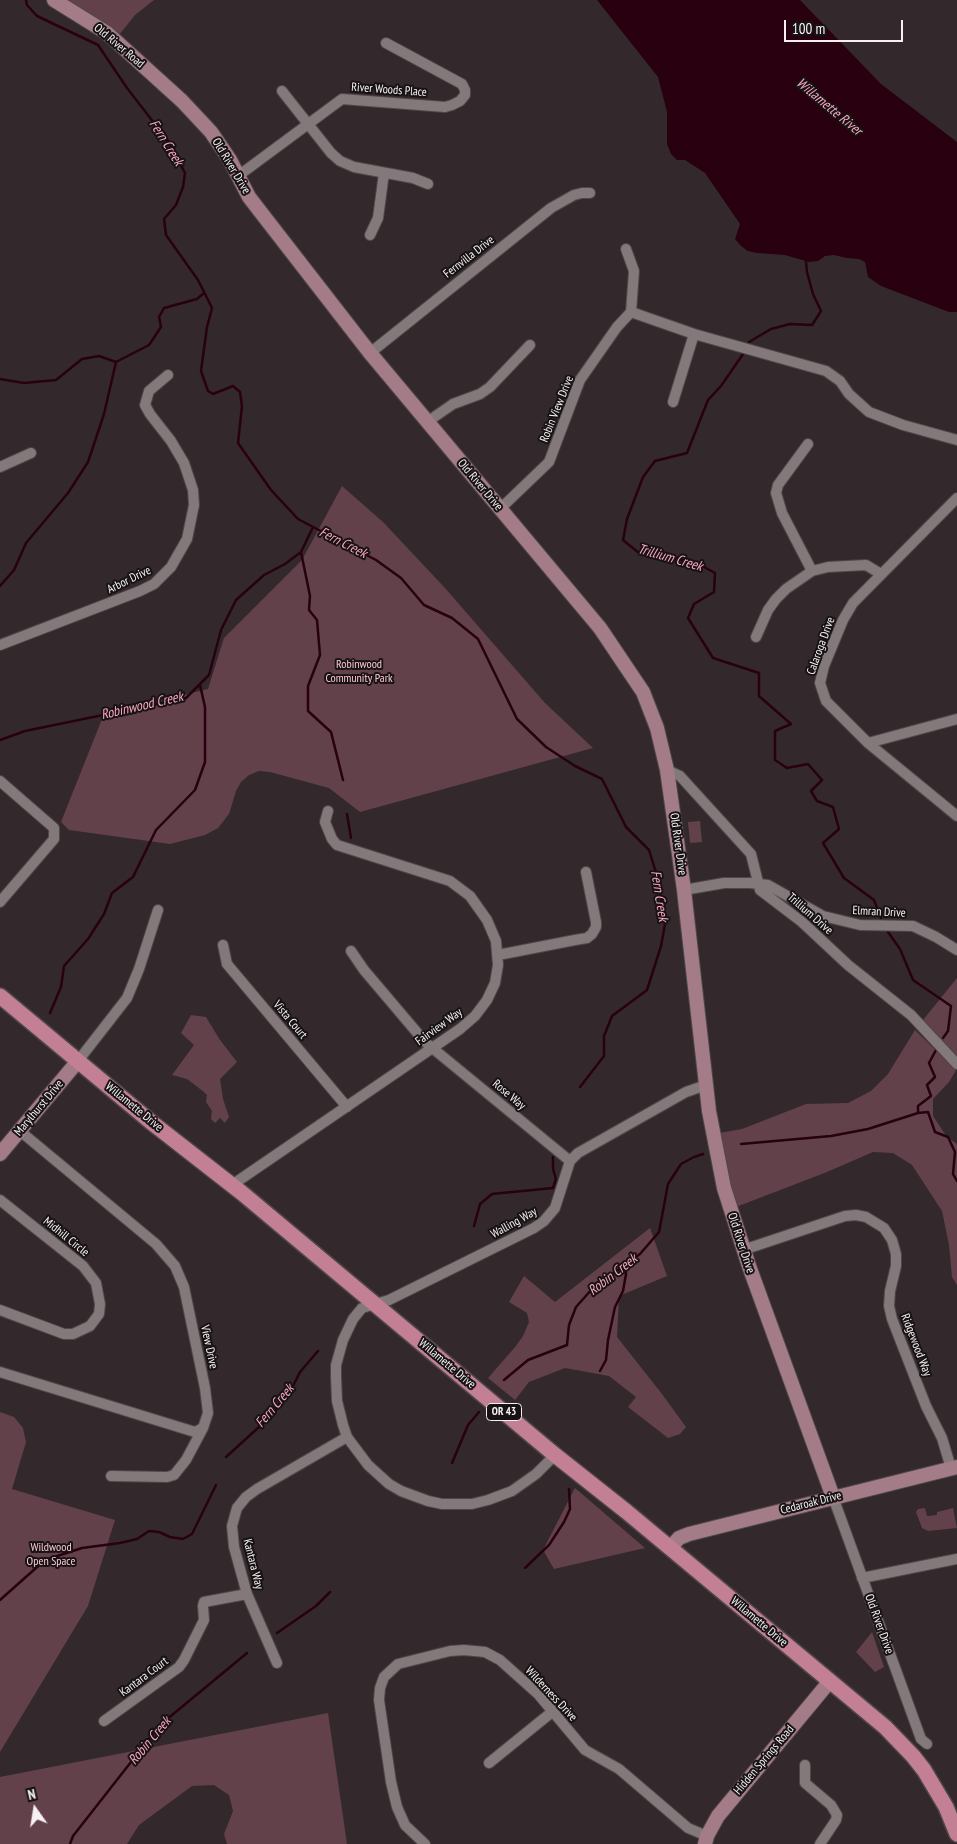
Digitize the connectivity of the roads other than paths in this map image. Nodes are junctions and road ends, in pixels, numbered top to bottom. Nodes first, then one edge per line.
1 (54, 0) edge
2 (386, 43) dead end
3 (157, 78) joint
4 (282, 91) dead end
5 (308, 124) junction
6 (384, 173) junction
7 (238, 176) junction
8 (428, 184) dead end
9 (590, 194) dead end
10 (370, 235) dead end
11 (626, 249) dead end
12 (631, 312) junction
13 (694, 334) junction
14 (530, 345) dead end
15 (370, 353) junction
16 (168, 375) dead end
17 (674, 402) dead end
18 (427, 422) junction
19 (957, 440) edge
20 (808, 444) dead end
21 (31, 453) dead end
22 (0, 467) edge
23 (957, 498) edge
24 (500, 509) junction
25 (812, 571) junction
26 (881, 574) junction
27 (756, 637) dead end
28 (0, 645) edge
29 (957, 719) edge
30 (868, 743) junction
31 (667, 770) junction
32 (0, 781) edge
33 (328, 811) dead end
34 (957, 816) edge
35 (586, 872) dead end
36 (759, 883) junction
37 (684, 890) junction
38 (0, 902) edge
39 (158, 910) dead end
40 (223, 945) dead end
41 (957, 950) edge
42 (351, 951) dead end
43 (498, 955) junction
44 (0, 996) edge
45 (432, 1048) junction
46 (78, 1061) junction
47 (957, 1064) edge
48 (706, 1085) junction
49 (347, 1107) junction
50 (20, 1131) junction
51 (0, 1154) edge
52 (570, 1161) junction
53 (232, 1185) junction
54 (0, 1200) edge
55 (743, 1250) junction
56 (376, 1304) junction
57 (0, 1310) edge
58 (0, 1372) edge
59 (203, 1428) junction
60 (347, 1437) junction
61 (555, 1456) junction
62 (954, 1468) edge
63 (111, 1476) dead end
64 (833, 1497) junction
65 (670, 1548) junction
66 (957, 1559) edge
67 (862, 1578) junction
68 (247, 1594) junction
69 (277, 1663) dead end
70 (830, 1680) junction
71 (552, 1712) junction
72 (104, 1721) dead end
73 (927, 1744) dead end
74 (490, 1763) dead end
75 (805, 1765) dead end
76 (957, 1834) edge
77 (706, 1840) edge
78 (425, 1844) edge
79 (820, 1844) edge

1 - 3 street, Old River Road
2 - 5 street, River Woods Place
3 - 7 street, Old River Drive
4 - 5 street
5 - 6 street
5 - 7 street, River Woods Place
6 - 8 street
6 - 10 street
7 - 15 street, Old River Drive
9 - 15 street, Fernvilla Drive
11 - 12 street
12 - 13 street
12 - 24 street, Robin View Drive
13 - 17 street
13 - 19 street
14 - 18 street
15 - 18 street, Old River Drive
16 - 28 street, Arbor Drive
18 - 24 street, Old River Drive
20 - 25 street
21 - 22 street
23 - 26 street, Calaroga Drive
24 - 31 street, Old River Drive
25 - 26 street
25 - 27 street
26 - 30 street, Calaroga Drive
29 - 30 street
30 - 34 street, Calaroga Drive
31 - 36 street, Trillium Drive
31 - 37 street, Old River Drive
32 - 38 street
33 - 43 street, Fairview Way
35 - 43 street
36 - 37 street, Elmran Drive
36 - 41 street, Elmran Drive
36 - 47 street, Trillium Drive
37 - 48 street, Old River Drive
39 - 46 street
40 - 49 street, Vista Court
42 - 45 street, Rose Way
43 - 45 street, Fairview Way
44 - 46 main road, Willamette Drive / OR 43
45 - 49 street, Fairview Way
45 - 52 street, Rose Way
46 - 50 street, Marylhurst Drive
46 - 53 main road, Willamette Drive / OR 43
48 - 52 street
48 - 55 street, Old River Drive
49 - 53 street, Fairview Way
50 - 51 street, Marylhurst Drive
50 - 59 street, View Drive
52 - 56 street, Walling Way
53 - 56 main road, Willamette Drive / OR 43
54 - 57 street, Midhill Circle
55 - 62 street, Ridgewood Way
55 - 64 street, Old River Drive
56 - 60 street, Walling Way
56 - 61 main road, Willamette Drive / OR 43
58 - 59 street
59 - 63 street, View Drive
60 - 61 street
60 - 68 street, Kantara Way
61 - 65 main road, Willamette Drive / OR 43
62 - 64 street, Cedaroak Drive
64 - 65 street, Cedaroak Drive
64 - 67 street, Old River Drive
65 - 70 main road, Willamette Drive / OR 43
66 - 67 street
67 - 73 street, Old River Drive
68 - 69 street, Kantara Way
68 - 72 street, Kantara Court
70 - 76 main road, Willamette Drive / OR 43
70 - 77 street, Hidden Springs Road
71 - 74 street
71 - 77 street, Wilderness Drive
71 - 78 street, Wilderness Drive
75 - 79 street

